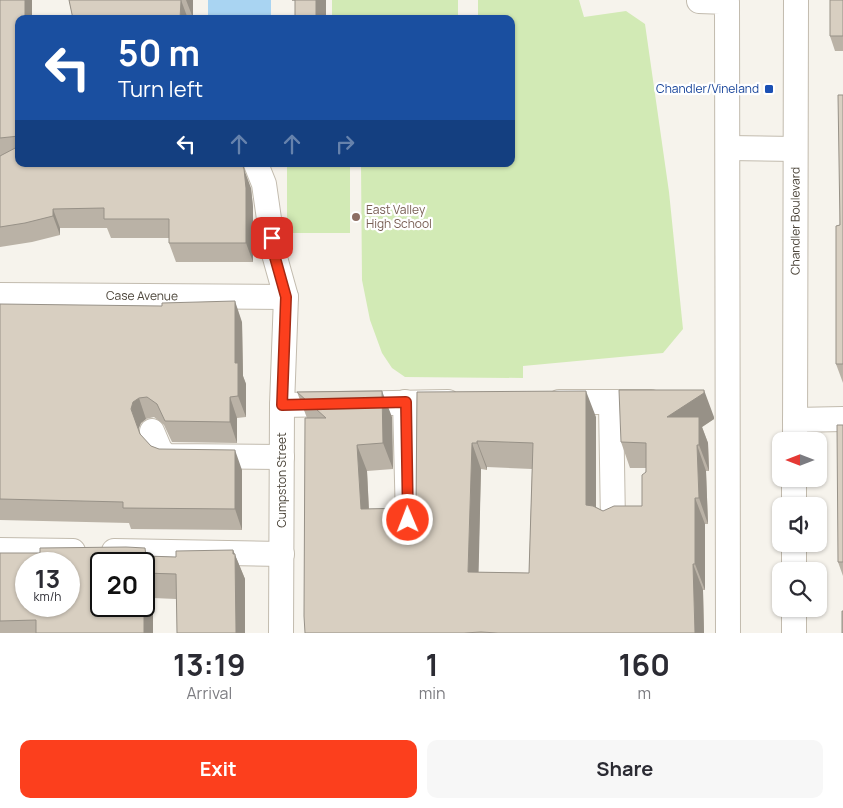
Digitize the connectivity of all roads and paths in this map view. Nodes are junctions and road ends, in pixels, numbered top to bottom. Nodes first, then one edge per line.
1 (796, 0) edge
2 (699, 1) edge
3 (728, 148) junction
4 (795, 148) junction
5 (257, 167) edge
6 (0, 295) edge
7 (286, 297) junction
8 (406, 402) junction
9 (474, 402) edge
10 (533, 402) edge
11 (611, 402) junction
12 (670, 402) edge
13 (282, 405) junction
14 (843, 419) edge
15 (795, 430) edge
16 (152, 432) dead end
17 (282, 457) junction
18 (408, 520) edge
19 (613, 523) edge
20 (0, 550) edge
21 (282, 554) junction
22 (794, 617) edge
23 (281, 633) edge
24 (728, 633) edge
25 (794, 633) edge

1 - 4 street, Chandler Boulevard
2 - 3 street
3 - 4 street
3 - 24 street
4 - 15 street, Chandler Boulevard
5 - 7 street, Cumpston Street
6 - 7 street, Case Avenue
7 - 13 street, Cumpston Street
8 - 9 street
8 - 13 street
8 - 18 street
10 - 11 street
11 - 12 street
11 - 19 street
13 - 17 street, Cumpston Street
14 - 15 street
16 - 17 street
17 - 21 street, Cumpston Street
20 - 21 street
21 - 23 street, Cumpston Street
22 - 25 street

